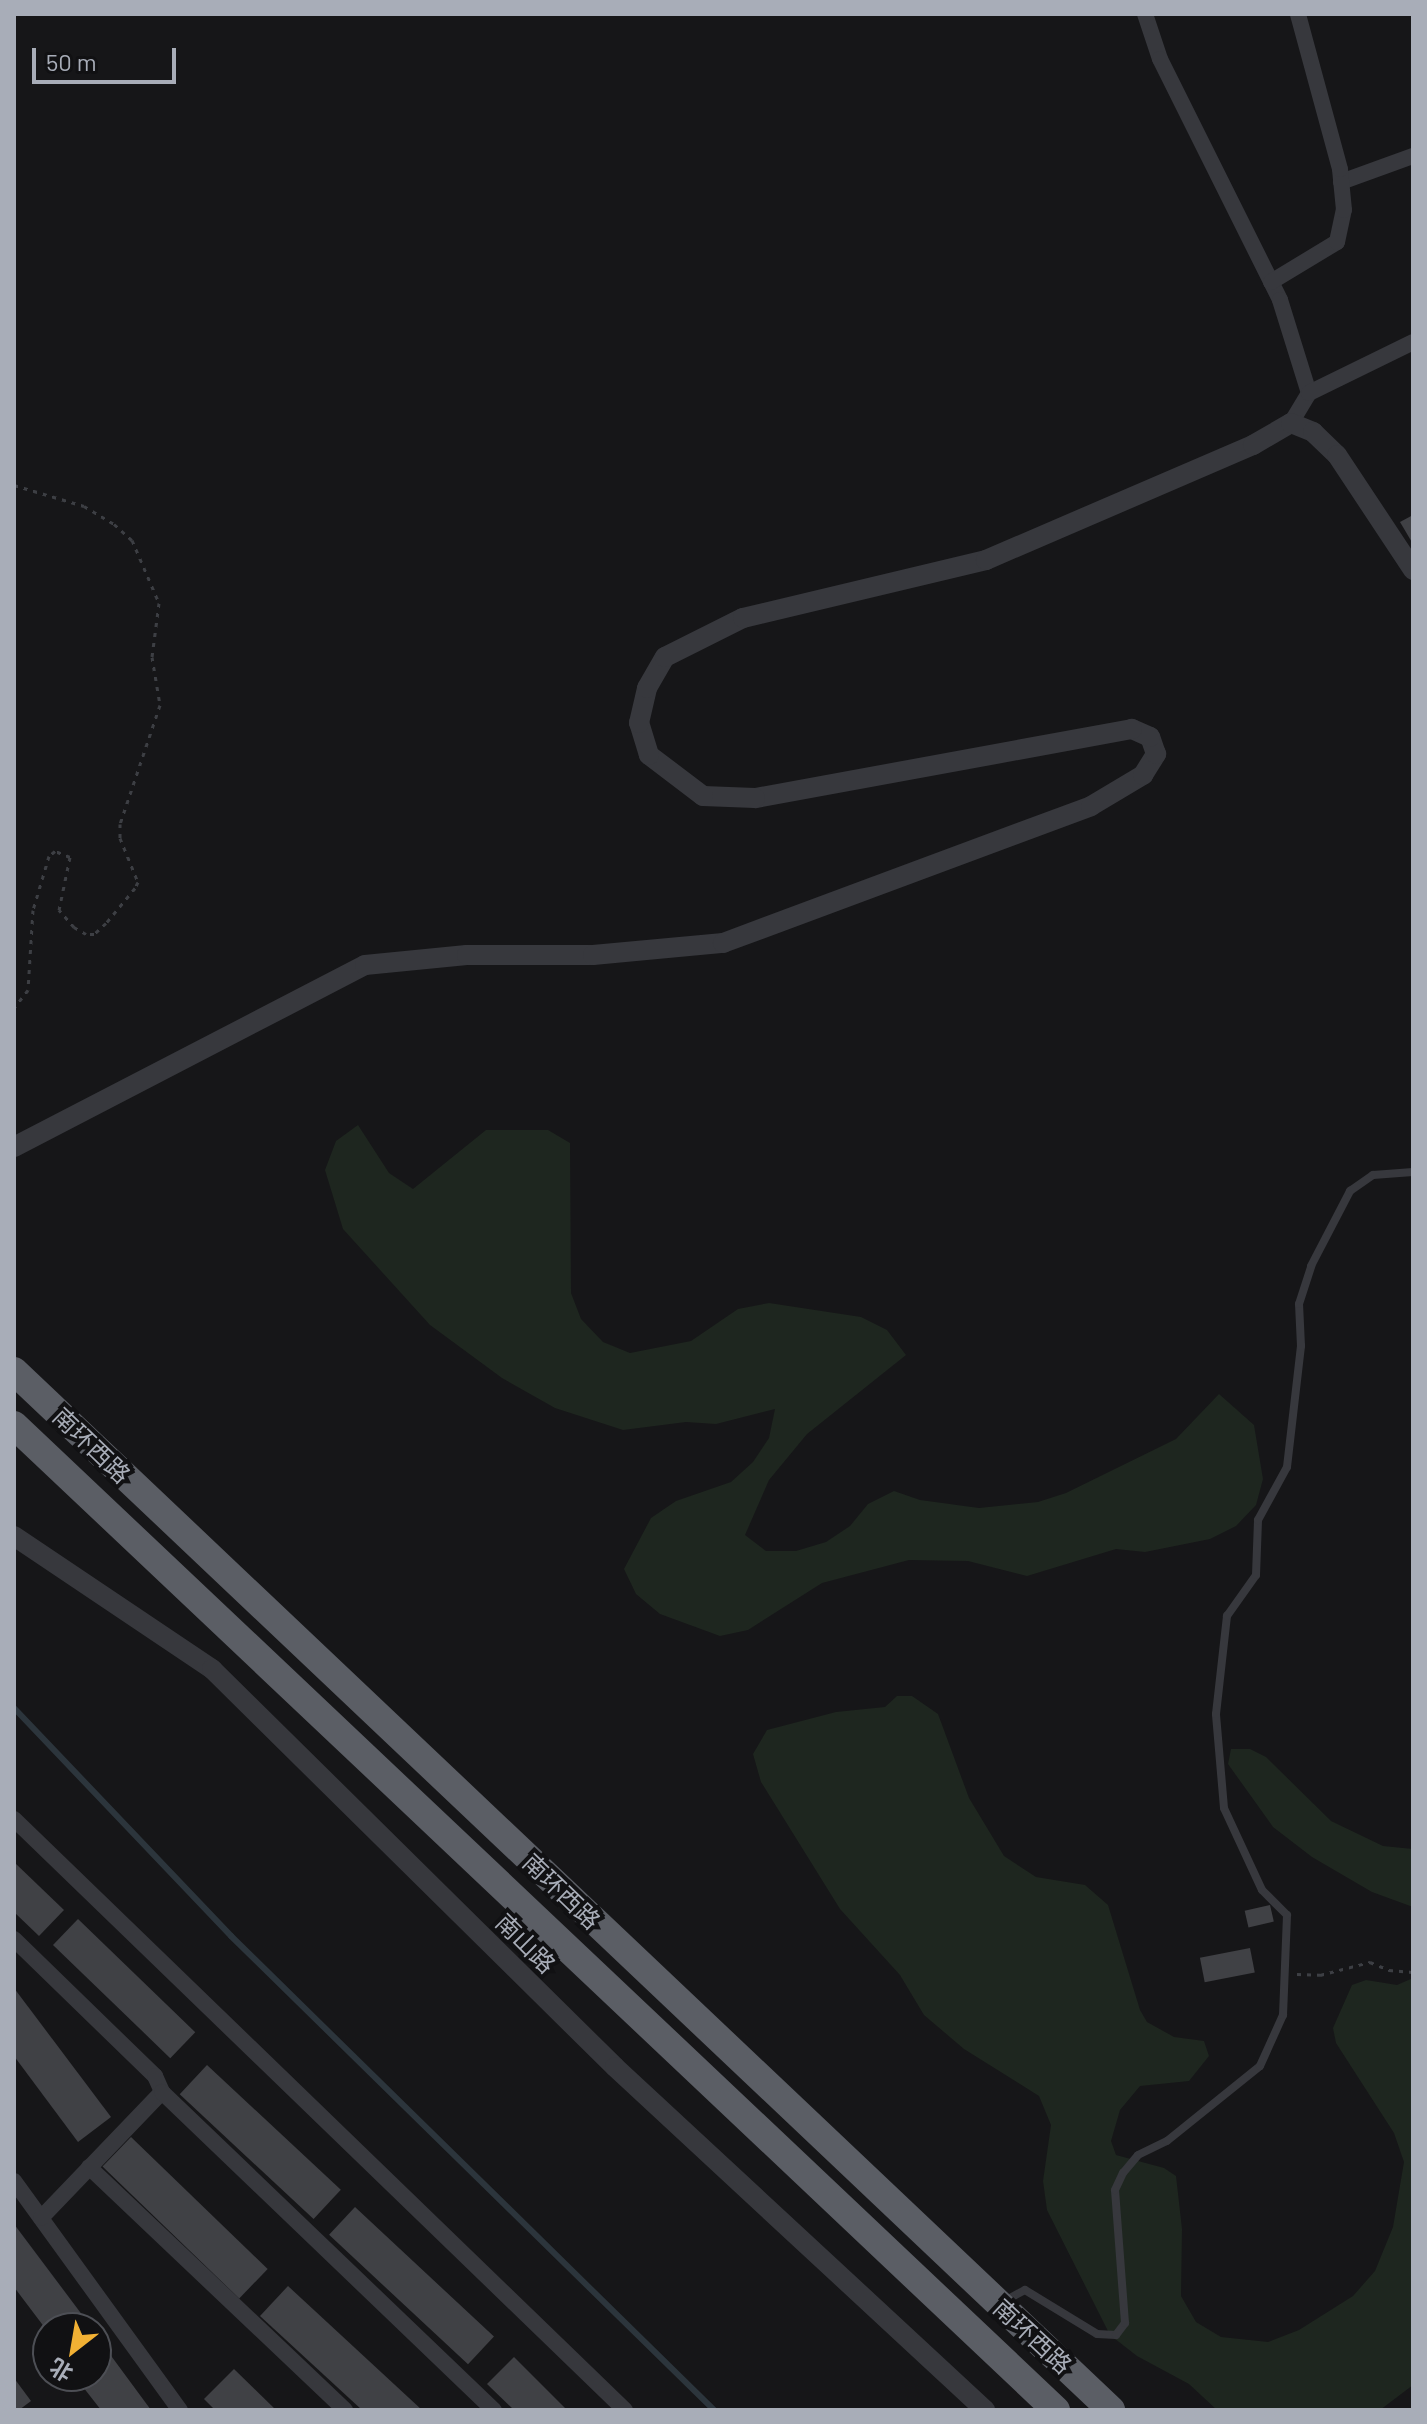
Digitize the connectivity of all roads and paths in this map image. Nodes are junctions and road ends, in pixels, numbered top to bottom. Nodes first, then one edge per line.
1 (1145, 14) edge
2 (1298, 14) edge
3 (1413, 156) edge
4 (1341, 182) junction
5 (1271, 282) junction
6 (1413, 342) edge
7 (1309, 393) junction
8 (1291, 423) junction
9 (14, 485) edge
10 (1413, 570) edge
11 (14, 1008) edge
12 (14, 1147) edge
13 (1413, 1172) edge
14 (14, 1371) edge
15 (14, 1425) edge
16 (14, 1536) edge
17 (14, 1819) edge
18 (14, 1939) edge
19 (1413, 1972) edge
20 (1286, 1974) junction
21 (162, 2092) junction
22 (89, 2167) junction
23 (14, 2181) edge
24 (41, 2218) junction
25 (998, 2304) junction
26 (180, 2410) edge
27 (345, 2410) edge
28 (494, 2410) edge
29 (625, 2410) edge
30 (985, 2410) edge
31 (1056, 2410) edge
32 (1111, 2410) edge

1 - 5 street
2 - 4 street
3 - 4 street
4 - 5 street
5 - 7 street
6 - 7 street
7 - 8 street
8 - 10 street
8 - 12 street
9 - 11 path
13 - 20 lane
14 - 25 highway, 南环西路
15 - 31 highway, 南环西路
16 - 30 street, 南山路
17 - 29 street
18 - 21 street
19 - 20 path
20 - 25 lane
21 - 22 street
21 - 28 street
22 - 24 street
22 - 27 street
23 - 24 street
24 - 26 street
25 - 32 highway, 南环西路

